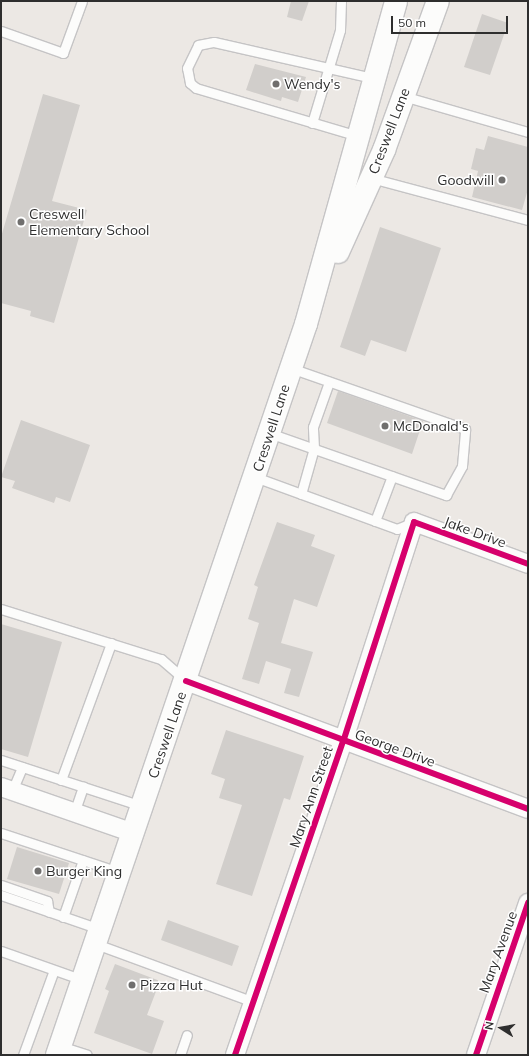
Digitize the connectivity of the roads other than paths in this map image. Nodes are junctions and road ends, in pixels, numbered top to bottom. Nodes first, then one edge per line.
1 (82, 1) edge
2 (341, 1) edge
3 (396, 1) edge
4 (438, 1) edge
5 (1, 31) edge
6 (328, 68) junction
7 (373, 78) junction
8 (404, 96) junction
9 (312, 123) junction
10 (528, 132) edge
11 (358, 136) junction
12 (371, 178) junction
13 (528, 220) edge
14 (306, 324) junction
15 (291, 368) junction
16 (329, 382) junction
17 (269, 432) junction
18 (314, 448) junction
19 (392, 476) junction
20 (255, 477) junction
21 (301, 494) junction
22 (375, 521) junction
23 (414, 522) junction
24 (528, 564) edge
25 (1, 609) edge
26 (111, 643) junction
27 (186, 681) junction
28 (343, 742) junction
29 (1, 760) edge
30 (22, 767) junction
31 (61, 780) junction
32 (83, 787) junction
33 (7, 789) edge
34 (143, 806) junction
35 (528, 809) edge
36 (74, 813) junction
37 (1, 833) edge
38 (134, 833) junction
39 (84, 860) junction
40 (120, 872) junction
41 (1, 886) edge
42 (1, 895) edge
43 (528, 903) edge
44 (49, 912) junction
45 (63, 917) junction
46 (98, 937) junction
47 (1, 951) edge
48 (54, 970) junction
49 (84, 980) junction
50 (254, 1002) junction
51 (187, 1034) dead end
52 (58, 1050) edge
53 (25, 1054) edge
54 (87, 1055) edge
55 (180, 1055) edge
56 (235, 1055) edge
57 (476, 1055) edge

1 - 5 lane
2 - 6 lane
3 - 7 main road, Creswell Lane
4 - 8 main road, Creswell Lane
6 - 7 lane
6 - 9 lane
6 - 9 lane
7 - 11 main road, Creswell Lane
8 - 10 lane
8 - 12 main road, Creswell Lane
9 - 11 lane
11 - 14 main road, Creswell Lane
12 - 13 lane
12 - 14 main road, Creswell Lane
14 - 15 main road, Creswell Lane
15 - 16 lane
15 - 17 main road, Creswell Lane
16 - 18 lane
16 - 19 lane
17 - 18 lane
17 - 20 main road, Creswell Lane
18 - 19 lane
18 - 21 lane
19 - 22 lane
20 - 21 lane
20 - 27 main road, Creswell Lane
21 - 22 lane
22 - 23 lane
23 - 24 street, Jake Drive
23 - 28 street, Mary Ann Street
25 - 26 lane
26 - 27 lane
26 - 31 lane
27 - 28 street, George Drive
27 - 34 main road, Creswell Lane
28 - 35 street, George Drive
28 - 50 street, Mary Ann Street
29 - 30 lane
30 - 31 lane
30 - 33 lane
31 - 32 lane
32 - 34 lane
32 - 36 lane
33 - 36 street
34 - 38 main road, Creswell Lane
36 - 38 street
37 - 39 lane
38 - 40 main road, Creswell Lane
39 - 40 lane
39 - 45 lane
40 - 46 main road, Creswell Lane
41 - 44 lane
42 - 44 lane
43 - 57 street, Mary Avenue
44 - 45 lane
45 - 46 lane
46 - 49 main road, Creswell Lane
46 - 50 lane
47 - 48 lane
48 - 49 lane
48 - 53 lane
49 - 52 main road, Creswell Lane
50 - 56 street, Mary Ann Street
51 - 55 lane
52 - 54 lane

